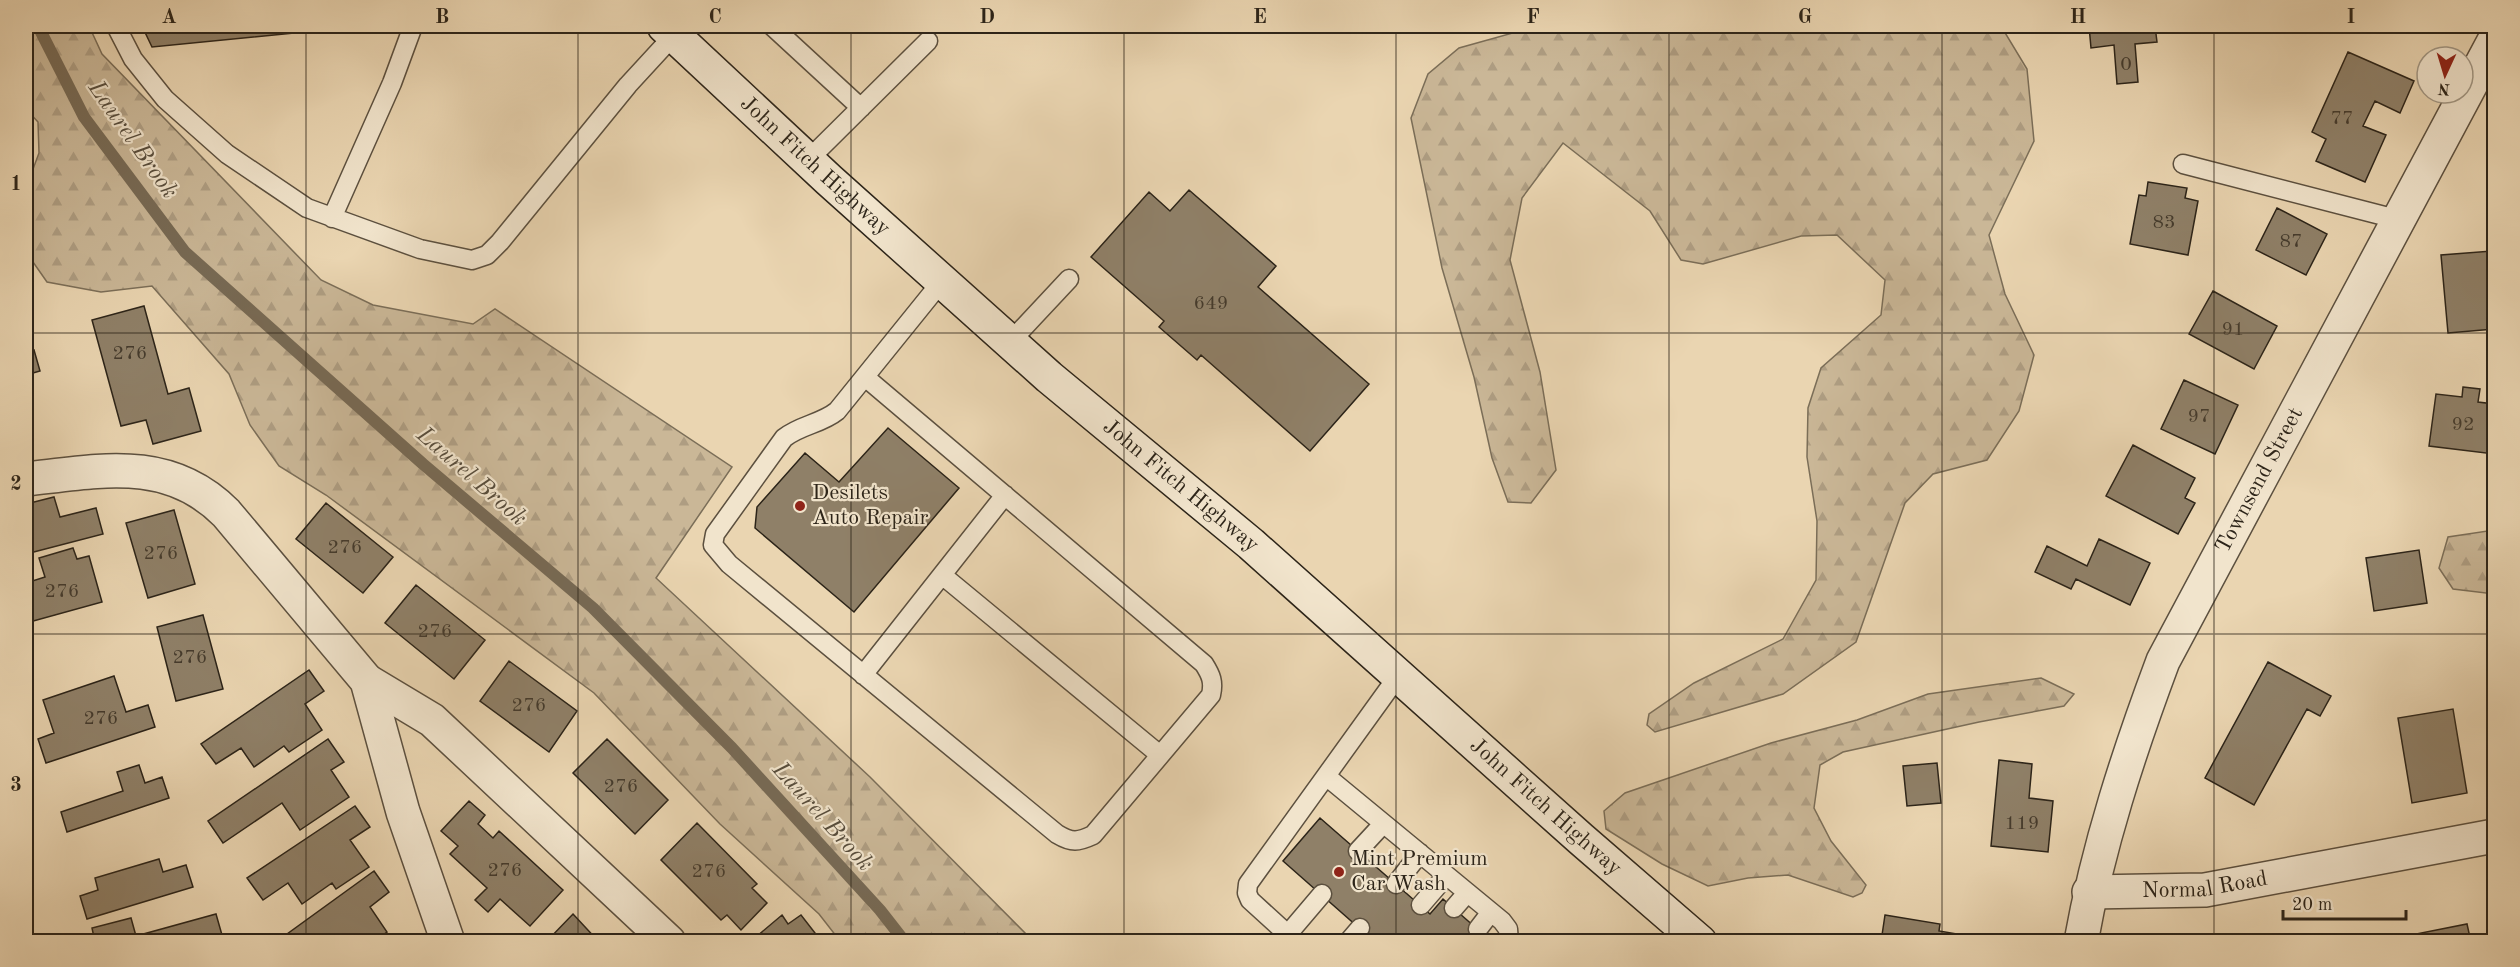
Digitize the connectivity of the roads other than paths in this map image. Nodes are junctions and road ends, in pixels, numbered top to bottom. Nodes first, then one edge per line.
1 (116, 26) edge
2 (413, 26) edge
3 (772, 26) edge
4 (669, 29) edge
5 (928, 41) dead end
6 (2494, 41) edge
7 (861, 108) junction
8 (808, 160) junction
9 (2183, 164) dead end
10 (332, 218) junction
11 (2400, 220) junction
12 (1069, 279) dead end
13 (942, 281) junction
14 (1010, 342) junction
15 (864, 377) junction
16 (26, 479) edge
17 (1005, 495) junction
18 (942, 575) junction
19 (863, 675) junction
20 (1398, 676) junction
21 (367, 681) junction
22 (1160, 755) junction
23 (1326, 776) junction
24 (1383, 824) junction
25 (2494, 836) edge
26 (1358, 851) dead end
27 (1420, 854) junction
28 (1446, 876) junction
29 (1396, 884) dead end
30 (2089, 892) junction
31 (1467, 893) junction
32 (1322, 894) dead end
33 (1421, 905) dead end
34 (1454, 908) dead end
35 (1491, 912) junction
36 (1478, 929) dead end
37 (1292, 938) edge
38 (448, 942) edge
39 (669, 942) edge
40 (1509, 942) edge
41 (1700, 942) edge
42 (2080, 942) edge

1 - 10 lane
2 - 10 lane
3 - 7 lane
4 - 8 street, John Fitch Highway
4 - 10 lane
5 - 7 lane
6 - 11 street, Townsend Street
7 - 8 lane
8 - 13 street, John Fitch Highway
9 - 11 lane
11 - 30 street, Townsend Street
12 - 14 lane
13 - 14 street, John Fitch Highway
13 - 15 lane
14 - 20 street, John Fitch Highway
15 - 17 lane
15 - 19 lane
16 - 21 street
17 - 18 lane
17 - 22 lane
18 - 19 lane
18 - 22 lane
19 - 22 lane
20 - 23 lane
20 - 41 street, John Fitch Highway
21 - 38 street
21 - 39 street
23 - 24 lane
23 - 37 lane
24 - 26 lane
24 - 27 lane
25 - 30 street, Normal Road
27 - 28 lane
27 - 29 lane
28 - 31 lane
28 - 33 lane
30 - 42 street, Townsend Street
31 - 34 lane
31 - 35 lane
32 - 37 lane
35 - 36 lane
35 - 40 lane

